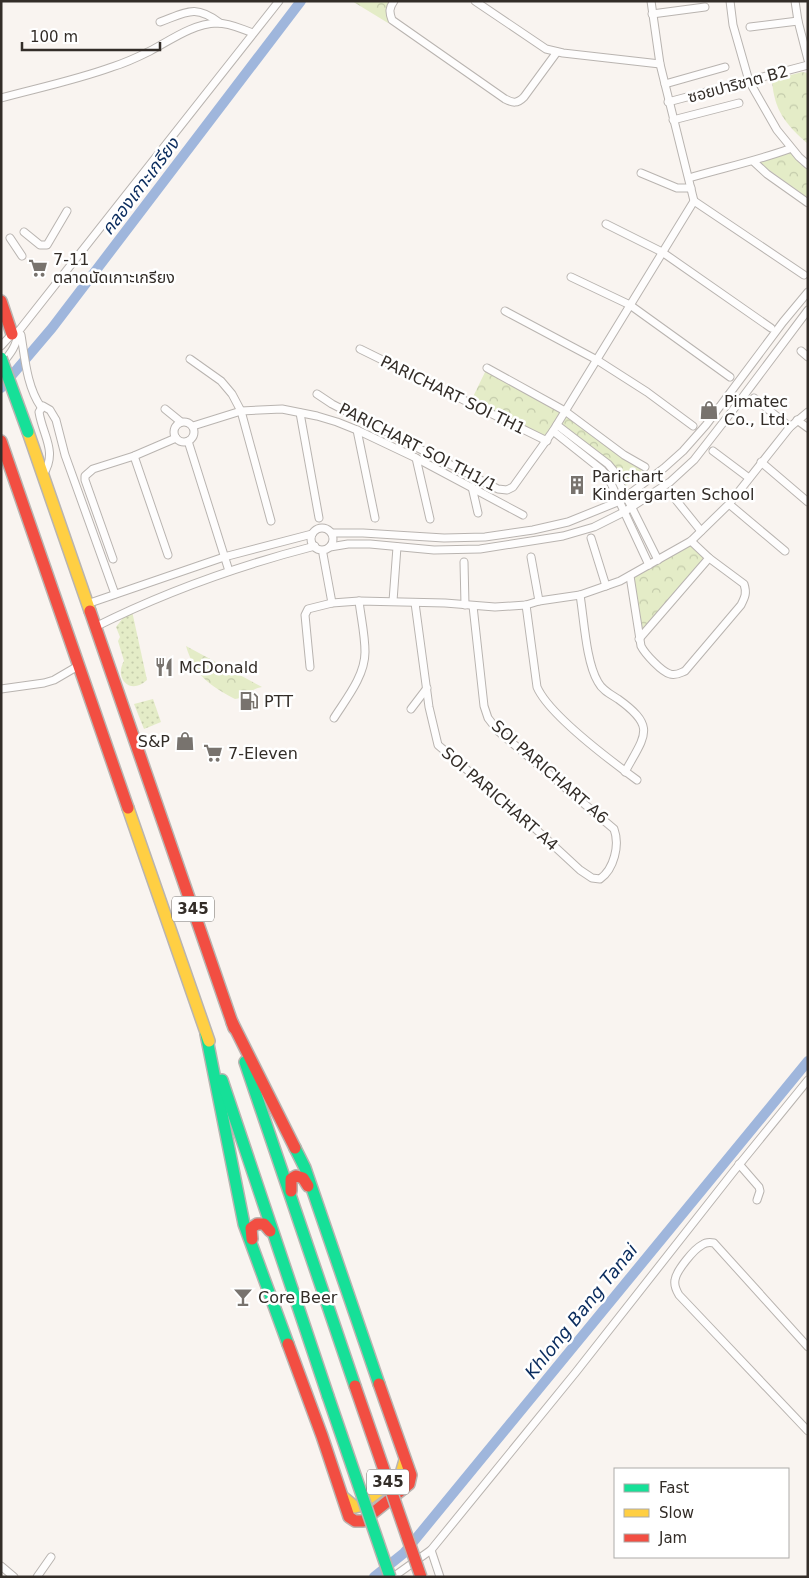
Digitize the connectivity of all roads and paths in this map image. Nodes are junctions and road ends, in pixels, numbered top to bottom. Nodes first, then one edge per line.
1 (279, 1) edge
2 (394, 1) edge
3 (474, 1) edge
4 (651, 1) edge
5 (730, 1) edge
6 (795, 1) edge
7 (704, 7) dead end
8 (652, 14) junction
9 (798, 21) junction
10 (160, 22) dead end
11 (221, 24) junction
12 (750, 27) dead end
13 (253, 33) junction
14 (556, 52) junction
15 (808, 60) edge
16 (660, 64) junction
17 (808, 65) edge
18 (725, 67) dead end
19 (749, 81) junction
20 (665, 84) junction
21 (1, 98) edge
22 (668, 102) junction
23 (739, 103) dead end
24 (673, 120) junction
25 (789, 149) dead end
26 (754, 162) junction
27 (808, 165) edge
28 (641, 173) dead end
29 (689, 178) junction
30 (691, 188) junction
31 (694, 201) junction
32 (808, 203) edge
33 (67, 211) dead end
34 (606, 224) dead end
35 (24, 232) dead end
36 (10, 238) dead end
37 (662, 252) junction
38 (22, 256) dead end
39 (804, 275) dead end
40 (571, 277) dead end
41 (808, 292) edge
42 (1, 301) edge
43 (630, 305) junction
44 (808, 310) edge
45 (506, 311) dead end
46 (771, 328) dead end
47 (16, 332) junction
48 (1, 346) edge
49 (360, 349) dead end
50 (801, 351) dead end
51 (808, 356) edge
52 (1, 358) edge
53 (190, 359) dead end
54 (597, 360) junction
55 (1, 365) edge
56 (487, 368) dead end
57 (730, 377) dead end
58 (317, 394) dead end
59 (754, 398) dead end
60 (41, 407) junction
61 (165, 408) dead end
62 (242, 411) junction
63 (565, 411) junction
64 (808, 412) edge
65 (300, 413) junction
66 (797, 420) junction
67 (181, 422) junction
68 (193, 426) junction
69 (693, 426) dead end
70 (790, 427) junction
71 (555, 428) junction
72 (808, 428) edge
73 (357, 430) junction
74 (176, 438) junction
75 (547, 440) junction
76 (1, 441) edge
77 (188, 441) junction
78 (713, 451) dead end
79 (134, 456) junction
80 (416, 458) junction
81 (761, 462) junction
82 (645, 467) dead end
83 (43, 475) junction
84 (749, 478) junction
85 (472, 487) junction
86 (672, 495) dead end
87 (623, 498) junction
88 (808, 502) edge
89 (729, 504) junction
90 (631, 508) junction
91 (624, 512) junction
92 (478, 513) dead end
93 (523, 516) dead end
94 (319, 518) dead end
95 (375, 518) dead end
96 (430, 519) dead end
97 (271, 521) dead end
98 (701, 531) junction
99 (332, 533) junction
100 (312, 534) junction
101 (591, 538) dead end
102 (690, 541) junction
103 (314, 546) junction
104 (330, 547) junction
105 (397, 547) junction
106 (785, 551) dead end
107 (324, 554) dead end
108 (168, 555) dead end
109 (224, 557) junction
110 (531, 557) dead end
111 (709, 558) junction
112 (112, 559) dead end
113 (658, 560) junction
114 (464, 562) dead end
115 (649, 565) junction
116 (229, 571) junction
117 (630, 576) junction
118 (606, 586) junction
119 (115, 594) junction
120 (580, 595) junction
121 (393, 601) junction
122 (539, 601) junction
123 (359, 602) junction
124 (332, 603) junction
125 (414, 603) junction
126 (87, 604) junction
127 (465, 605) junction
128 (526, 605) junction
129 (473, 606) junction
130 (95, 627) junction
131 (638, 639) junction
132 (78, 666) junction
133 (310, 667) dead end
134 (427, 688) junction
135 (1, 689) edge
136 (411, 709) dead end
137 (334, 718) dead end
138 (625, 772) junction
139 (637, 780) dead end
140 (580, 870) joint
141 (232, 1022) junction
142 (206, 1034) junction
143 (808, 1080) edge
144 (739, 1164) junction
145 (313, 1194) junction
146 (757, 1200) dead end
147 (292, 1202) junction
148 (274, 1238) junction
149 (254, 1248) junction
150 (808, 1348) edge
151 (808, 1431) edge
152 (431, 1550) junction
153 (51, 1557) dead end
154 (1, 1566) edge
155 (14, 1577) edge
156 (37, 1577) edge
157 (392, 1577) edge
158 (421, 1577) edge
159 (440, 1577) edge

1 - 13 street
2 - 14 street
3 - 14 street
4 - 8 street
5 - 19 street
6 - 9 street
7 - 8 street
8 - 16 street
9 - 12 street
9 - 15 street
10 - 11 street
11 - 13 street
11 - 21 street
13 - 47 street
14 - 16 street
16 - 20 street
17 - 19 street, ซอยปาริชาต B2
18 - 20 street
19 - 22 street, ซอยปาริชาต B2
19 - 27 street
20 - 22 street
22 - 24 street
23 - 24 street
24 - 29 street
25 - 26 street
26 - 29 street
26 - 32 street
28 - 30 street
29 - 30 street
30 - 31 street
31 - 37 street, PARICHART SOI TH1/1
31 - 39 street
33 - 35 street
34 - 37 street
36 - 38 street
37 - 43 street, PARICHART SOI TH1/1
37 - 46 street
40 - 43 street
41 - 87 street
42 - 47 main road
43 - 54 street, PARICHART SOI TH1/1
43 - 57 street
44 - 90 street
45 - 54 street
47 - 48 street
47 - 55 street
47 - 60 street
49 - 75 street, PARICHART SOI TH1
50 - 51 street
52 - 83 main road, 345, bridge
53 - 62 street
54 - 63 street, PARICHART SOI TH1/1
54 - 69 street
56 - 63 street
58 - 75 street, PARICHART SOI TH1/1
59 - 70 street
60 - 83 street
60 - 119 street
61 - 67 street
62 - 65 street
62 - 68 street
62 - 97 street
63 - 71 street, PARICHART SOI TH1/1
63 - 82 street
64 - 66 street
65 - 73 street
65 - 94 street
66 - 70 street
66 - 72 street
67 - 68 street
67 - 74 street
68 - 77 street
70 - 81 street
71 - 75 street, PARICHART SOI TH1/1
71 - 87 street
73 - 80 street
73 - 95 street
74 - 77 street
74 - 79 street
76 - 132 main road, 345
77 - 109 street
78 - 84 street
79 - 108 street
79 - 112 street
80 - 85 street
80 - 96 street
81 - 84 street
81 - 88 street
83 - 126 main road, 345
84 - 89 street
85 - 92 street
85 - 93 street
86 - 98 street
87 - 90 street
87 - 91 street
87 - 99 street
89 - 98 street
89 - 106 street
90 - 91 street
90 - 113 street
91 - 105 street
91 - 115 street
98 - 102 street
99 - 100 street
99 - 104 street
100 - 103 street
100 - 109 street
101 - 118 street
102 - 111 street
102 - 113 street
103 - 104 street
103 - 116 street
104 - 105 street
105 - 121 street
107 - 124 street
109 - 116 street
109 - 119 street
110 - 122 street
111 - 131 street
111 - 131 street
113 - 115 street
114 - 127 street
115 - 117 street
116 - 130 street
117 - 118 street
117 - 131 street
118 - 120 street
119 - 126 street
120 - 122 street
120 - 138 street
121 - 123 street
121 - 125 street
122 - 128 street
123 - 124 street
123 - 137 street
124 - 133 street
125 - 127 street
125 - 134 street, SOI PARICHART A4
126 - 130 main road, 345
127 - 129 street
128 - 129 street
128 - 138 street
129 - 140 street, SOI PARICHART A6
130 - 141 main road, 345
132 - 135 street
132 - 142 main road, 345
134 - 136 street
134 - 140 street, SOI PARICHART A4
138 - 139 street
141 - 145 main road
141 - 147 main road, 345
142 - 148 main road, 345
142 - 149 main road
143 - 144 street
144 - 146 street
144 - 152 street
145 - 147 main road
145 - 149 main road
147 - 158 main road, 345, bridge
148 - 149 main road
148 - 157 main road, 345, bridge
150 - 151 street
152 - 157 street
152 - 159 street
153 - 156 street
154 - 155 street

